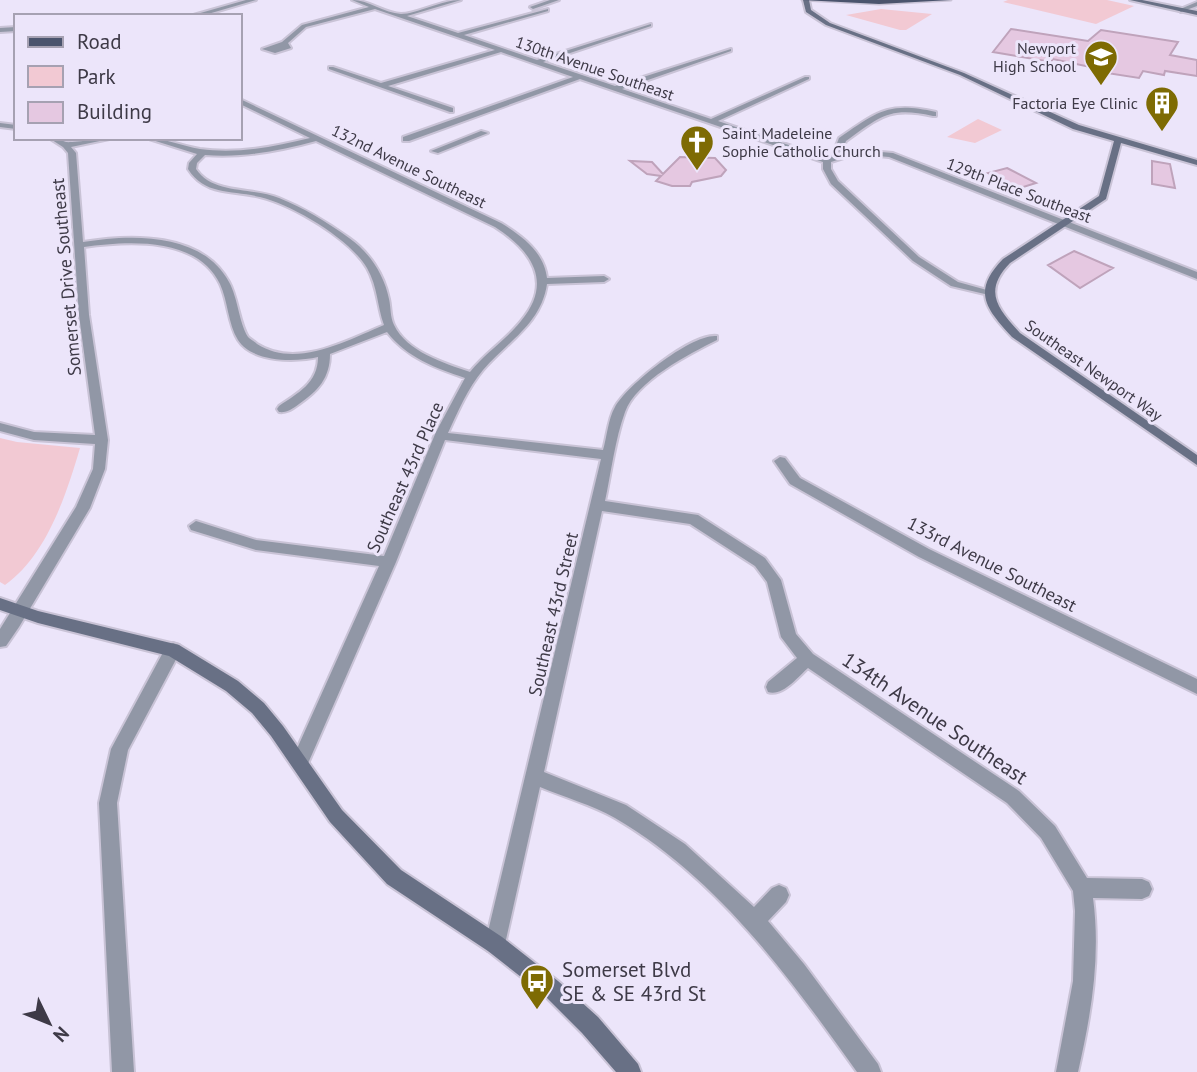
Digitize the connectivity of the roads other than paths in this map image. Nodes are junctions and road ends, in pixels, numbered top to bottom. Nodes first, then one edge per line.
1 (253, 0) edge
2 (458, 0) edge
3 (556, 0) edge
4 (806, 0) edge
5 (929, 0) edge
6 (947, 0) edge
7 (1133, 0) edge
8 (360, 1) edge
9 (1197, 4) edge
10 (377, 8) junction
11 (546, 10) dead end
12 (1181, 10) junction
13 (536, 13) junction
14 (1197, 13) edge
15 (200, 14) edge
16 (400, 16) junction
17 (649, 25) dead end
18 (458, 35) junction
19 (284, 43) dead end
20 (501, 50) junction
21 (729, 50) dead end
22 (537, 62) junction
23 (331, 68) dead end
24 (579, 77) junction
25 (807, 78) dead end
26 (380, 86) junction
27 (614, 89) junction
28 (242, 101) edge
29 (450, 110) dead end
30 (933, 114) dead end
31 (710, 122) junction
32 (1076, 127) junction
33 (433, 129) junction
34 (442, 133) dead end
35 (484, 133) dead end
36 (317, 138) junction
37 (451, 138) dead end
38 (406, 139) dead end
39 (57, 140) edge
40 (97, 140) edge
41 (158, 140) edge
42 (1118, 141) junction
43 (460, 142) junction
44 (66, 145) junction
45 (203, 152) junction
46 (435, 152) dead end
47 (846, 153) junction
48 (827, 160) junction
49 (1114, 160) junction
50 (1197, 163) edge
51 (1065, 223) junction
52 (80, 245) junction
53 (1197, 276) edge
54 (604, 279) dead end
55 (542, 281) junction
56 (989, 292) junction
57 (389, 327) junction
58 (713, 338) dead end
59 (324, 354) junction
60 (472, 376) junction
61 (283, 409) dead end
62 (0, 427) edge
63 (442, 436) junction
64 (103, 440) junction
65 (607, 455) junction
66 (780, 461) dead end
67 (1197, 461) edge
68 (597, 505) junction
69 (196, 526) dead end
70 (389, 562) junction
71 (0, 604) edge
72 (20, 611) junction
73 (0, 641) edge
74 (173, 650) junction
75 (807, 659) junction
76 (774, 687) dead end
77 (1197, 687) edge
78 (300, 762) junction
79 (536, 777) junction
80 (1082, 888) junction
81 (1142, 889) dead end
82 (779, 895) dead end
83 (755, 921) junction
84 (495, 944) junction
85 (123, 1072) edge
86 (630, 1072) edge
87 (870, 1072) edge
88 (1067, 1072) edge

1 - 15 street
2 - 16 street
3 - 13 street
4 - 5 main road
4 - 32 main road
5 - 6 main road
7 - 12 main road
8 - 10 street, 130th Avenue Southeast
9 - 12 street
10 - 16 street, 130th Avenue Southeast
10 - 19 street
11 - 13 street
12 - 14 main road
13 - 18 street
16 - 18 street, 130th Avenue Southeast
17 - 22 street
18 - 20 street, 130th Avenue Southeast
20 - 22 street, 130th Avenue Southeast
20 - 26 street
21 - 27 street
22 - 24 street, 130th Avenue Southeast
23 - 26 street
24 - 27 street, 130th Avenue Southeast
24 - 33 street
25 - 31 street
26 - 29 street
27 - 31 street, 130th Avenue Southeast
28 - 36 street, 132nd Avenue Southeast
30 - 47 street
31 - 48 street, 130th Avenue Southeast
32 - 42 main road
32 - 49 main road
33 - 34 street
33 - 38 street
35 - 43 street
36 - 45 street
36 - 55 street, 132nd Avenue Southeast
37 - 43 street
39 - 44 street
40 - 44 street
41 - 45 street
42 - 49 main road
42 - 50 main road
43 - 46 street
44 - 52 street, Somerset Drive Southeast
45 - 57 street
47 - 48 street, 129th Place Southeast
47 - 51 street, 129th Place Southeast
48 - 56 street
49 - 51 main road
51 - 53 street, 129th Place Southeast
51 - 56 main road
52 - 59 street
52 - 64 street, Somerset Drive Southeast
54 - 55 street
55 - 60 street, Southeast 43rd Place
56 - 67 main road, Southeast Newport Way
57 - 59 street
57 - 60 street
58 - 65 street, Southeast 43rd Street
59 - 61 street
60 - 63 street, Southeast 43rd Place
62 - 64 street
63 - 65 street
63 - 70 street, Southeast 43rd Place
64 - 72 street, Somerset Drive Southeast
65 - 68 street, Southeast 43rd Street
66 - 77 street, 133rd Avenue Southeast
68 - 75 street, 134th Avenue Southeast
68 - 79 street, Southeast 43rd Street
69 - 70 street
70 - 78 street, Southeast 43rd Place
71 - 72 main road
72 - 73 street, Somerset Drive Southeast
72 - 74 main road
74 - 78 main road
74 - 85 street
75 - 76 street
75 - 80 street, 134th Avenue Southeast
78 - 84 main road
79 - 83 street
79 - 84 street, Southeast 43rd Street
80 - 81 street
80 - 88 street
82 - 83 street
83 - 87 street
84 - 86 main road

